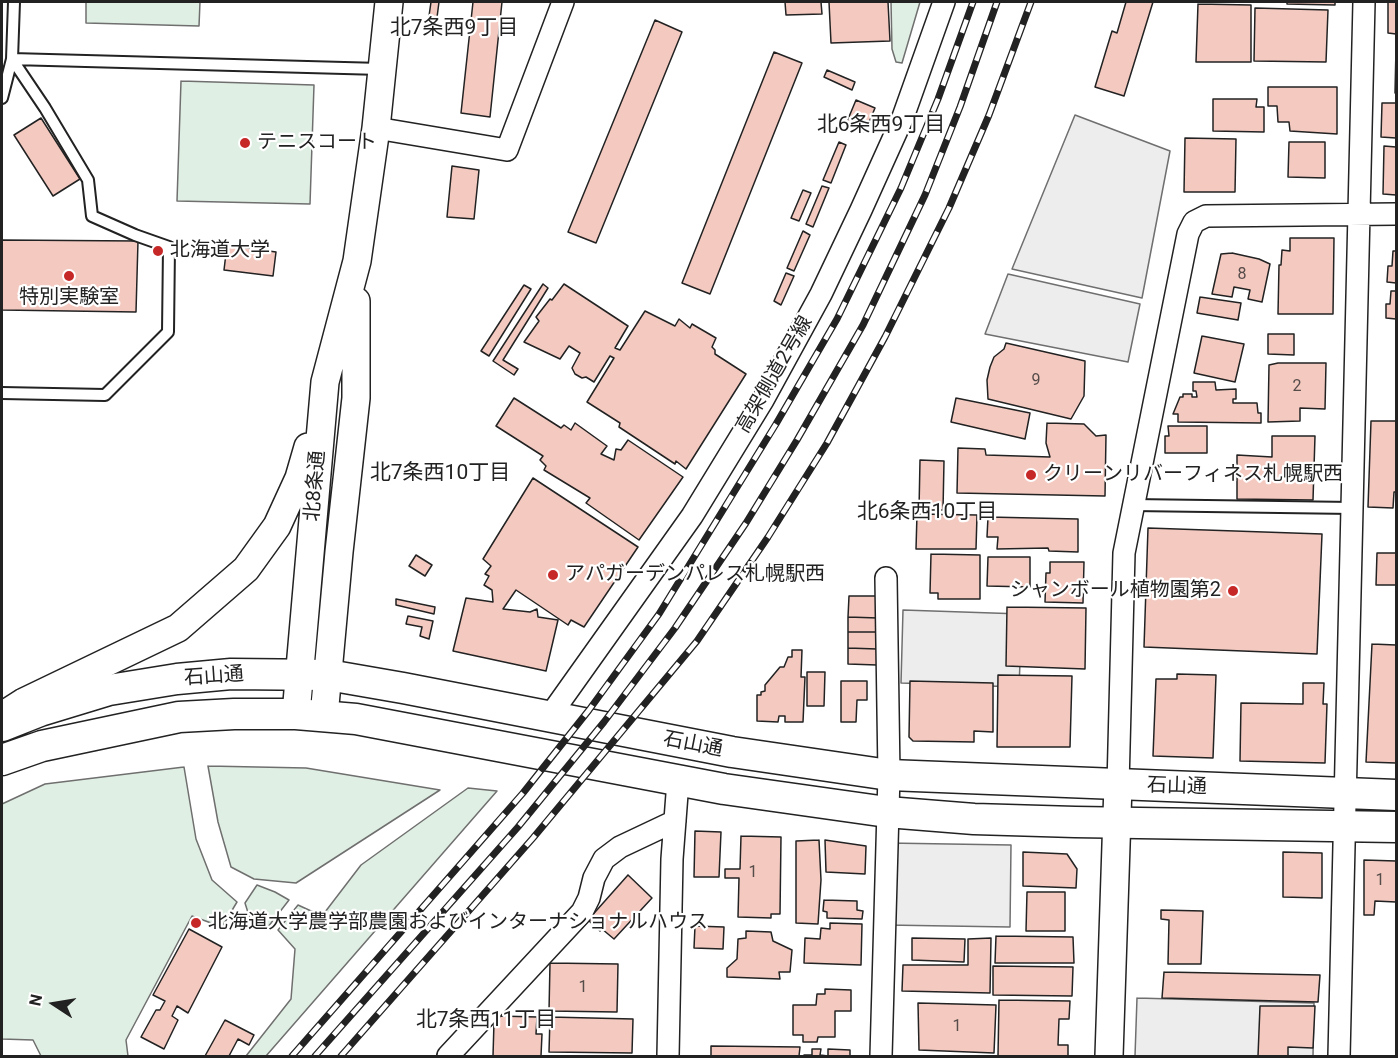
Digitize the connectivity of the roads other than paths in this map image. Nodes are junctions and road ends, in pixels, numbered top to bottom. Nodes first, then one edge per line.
1 (14, 2) edge
2 (389, 2) edge
3 (563, 2) edge
4 (944, 2) edge
5 (1364, 2) edge
6 (12, 59) junction
7 (382, 69) junction
8 (2, 98) edge
9 (376, 128) junction
10 (1359, 214) junction
11 (1396, 214) edge
12 (357, 261) junction
13 (325, 382) junction
14 (2, 393) edge
15 (1133, 505) junction
16 (1353, 508) junction
17 (886, 578) dead end
18 (314, 675) junction
19 (310, 715) junction
20 (2, 716) edge
21 (549, 717) junction
22 (2, 726) edge
23 (2, 760) edge
24 (888, 775) junction
25 (678, 780) junction
26 (1118, 785) junction
27 (1345, 793) junction
28 (1396, 795) edge
29 (887, 812) junction
30 (675, 820) junction
31 (1116, 822) junction
32 (1344, 825) junction
33 (1396, 827) edge
34 (448, 1056) edge
35 (668, 1056) edge
36 (881, 1056) edge
37 (1109, 1056) edge
38 (1338, 1056) edge

1 - 6 lane
2 - 7 street, 北8条通
3 - 9 street
4 - 21 street, 高架側道2号線
5 - 10 street
6 - 7 lane
6 - 8 lane
6 - 14 lane
7 - 9 street, 北8条通
9 - 12 street, 北8条通
10 - 11 street
10 - 15 street
10 - 16 street
12 - 13 street, 北8条通
12 - 18 street, 北8条通
13 - 18 street, 北8条通
13 - 20 street
15 - 16 lane
15 - 26 street
16 - 27 street
17 - 24 street
18 - 19 street, 北8条通
18 - 21 main road, 石山通
18 - 22 main road, 石山通
19 - 23 main road, 石山通
19 - 25 main road, 石山通
21 - 24 main road, 石山通
24 - 26 main road, 石山通
24 - 29 street
25 - 29 main road, 石山通
25 - 30 street
26 - 27 main road, 石山通
26 - 31 street
27 - 28 main road, 石山通
27 - 32 street
29 - 31 main road, 石山通
29 - 36 street
30 - 34 street
30 - 35 street
31 - 32 main road, 石山通
31 - 37 street
32 - 33 main road, 石山通
32 - 38 street

